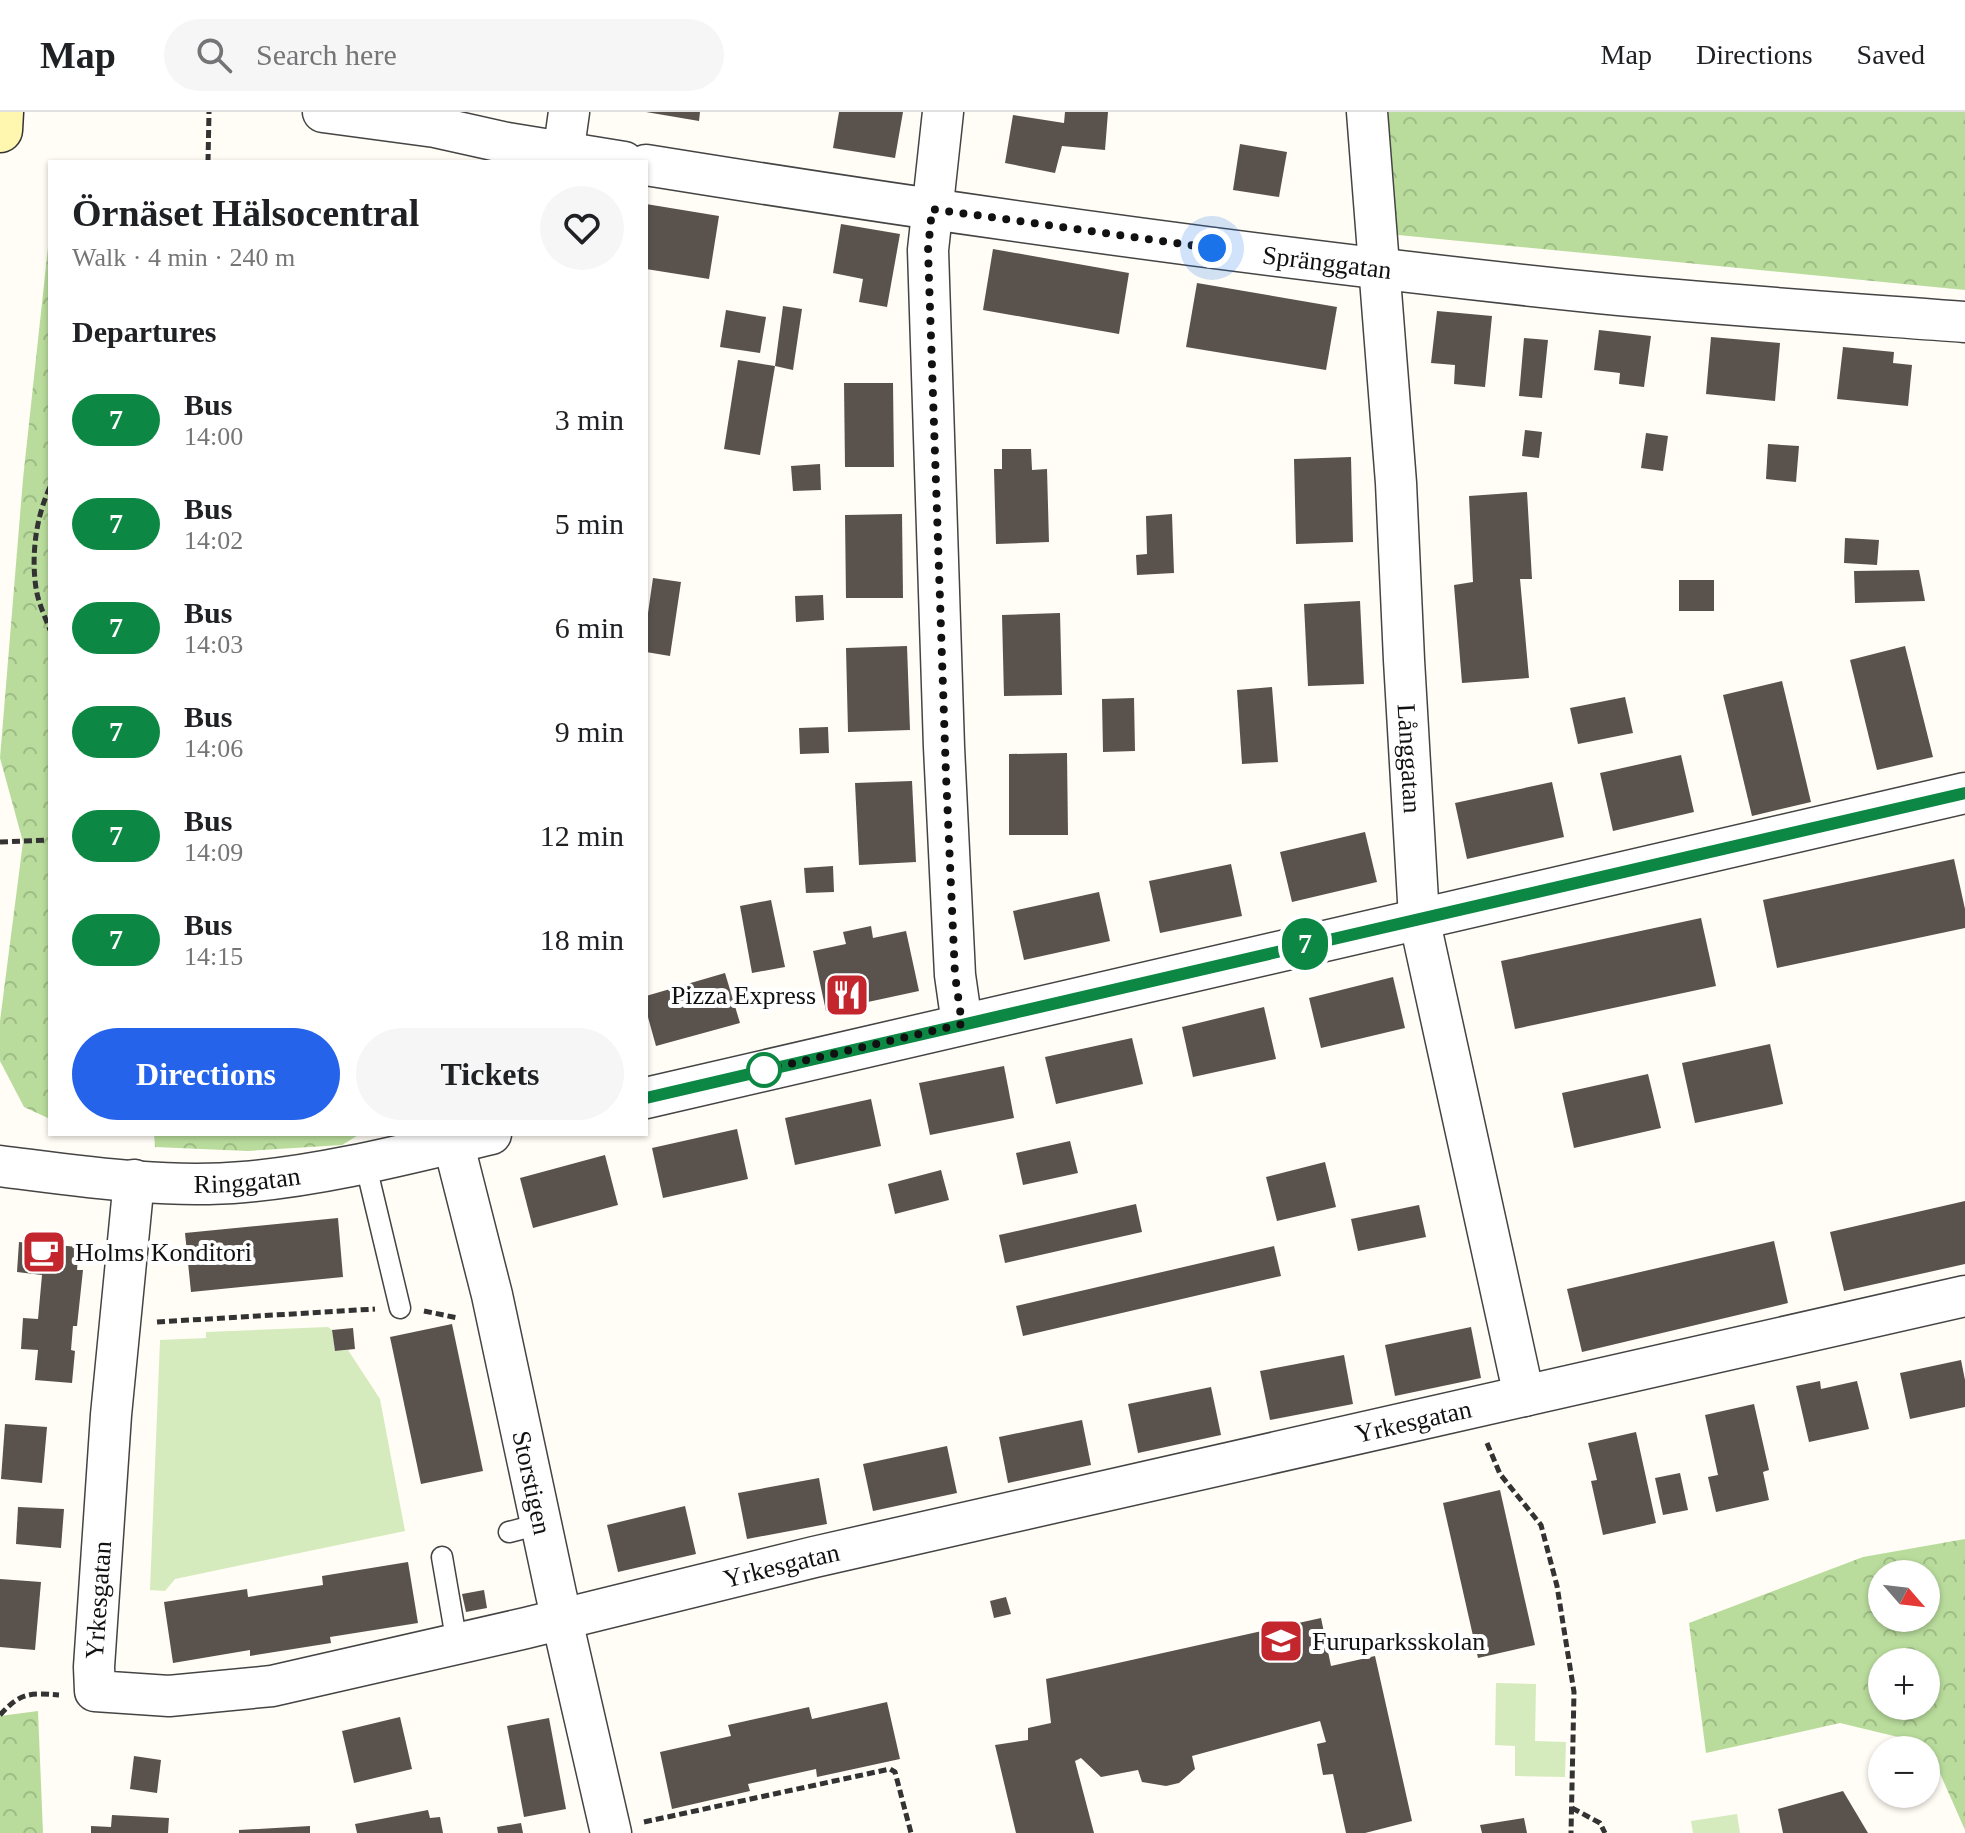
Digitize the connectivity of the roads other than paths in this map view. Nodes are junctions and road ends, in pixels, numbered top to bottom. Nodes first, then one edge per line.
1 (1, 112) edge
2 (323, 112) edge
3 (569, 112) edge
4 (943, 112) edge
5 (1367, 112) edge
6 (0, 130) edge
7 (563, 157) edge
8 (600, 160) edge
9 (648, 165) edge
10 (932, 209) junction
11 (1380, 269) junction
12 (1965, 322) edge
13 (1965, 793) edge
14 (1419, 918) junction
15 (962, 1024) junction
16 (648, 1098) edge
17 (465, 1137) edge
18 (365, 1162) junction
19 (0, 1166) edge
20 (134, 1180) junction
21 (1965, 1296) edge
22 (400, 1308) road end
23 (1524, 1396) junction
24 (442, 1557) dead end
25 (561, 1618) junction
26 (457, 1644) junction
27 (623, 1828) edge

1 - 6 main road
2 - 7 street
3 - 7 street
4 - 10 street
5 - 11 street, Långgatan
7 - 8 street
9 - 10 street, Spränggatan
10 - 11 street, Spränggatan
10 - 15 street
11 - 12 street, Spränggatan
11 - 14 street, Långgatan
13 - 14 street
14 - 15 street
14 - 23 street, Långgatan
15 - 16 street
17 - 18 street, Ringgatan
17 - 25 street, Storstigen
18 - 20 street, Ringgatan
18 - 22 lane
19 - 20 street, Ringgatan
20 - 26 street, Yrkesgatan
21 - 23 street, Yrkesgatan
23 - 25 street, Yrkesgatan
24 - 26 lane
25 - 26 street, Yrkesgatan
25 - 27 street, Storstigen

